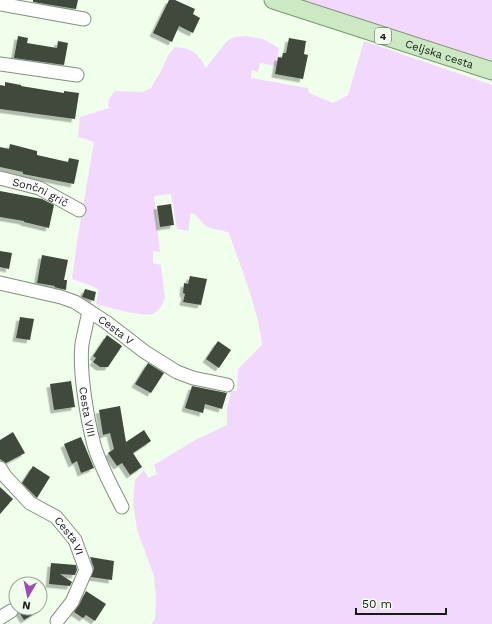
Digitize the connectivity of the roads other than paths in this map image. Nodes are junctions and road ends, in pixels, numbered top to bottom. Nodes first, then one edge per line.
1 (273, 0) edge
2 (0, 4) edge
3 (84, 20) dead end
4 (0, 64) edge
5 (492, 71) edge
6 (77, 75) dead end
7 (0, 178) edge
8 (79, 210) dead end
9 (0, 283) edge
10 (89, 311) junction
11 (227, 385) dead end
12 (0, 468) edge
13 (122, 507) dead end
14 (57, 621) dead end

1 - 5 main road, Celjska cesta / 4
2 - 3 street
4 - 6 street
7 - 8 street, Sončni grič
9 - 10 street, Cesta V
10 - 11 street, Cesta V
10 - 13 street, Cesta VIII
12 - 14 street, Cesta VI

